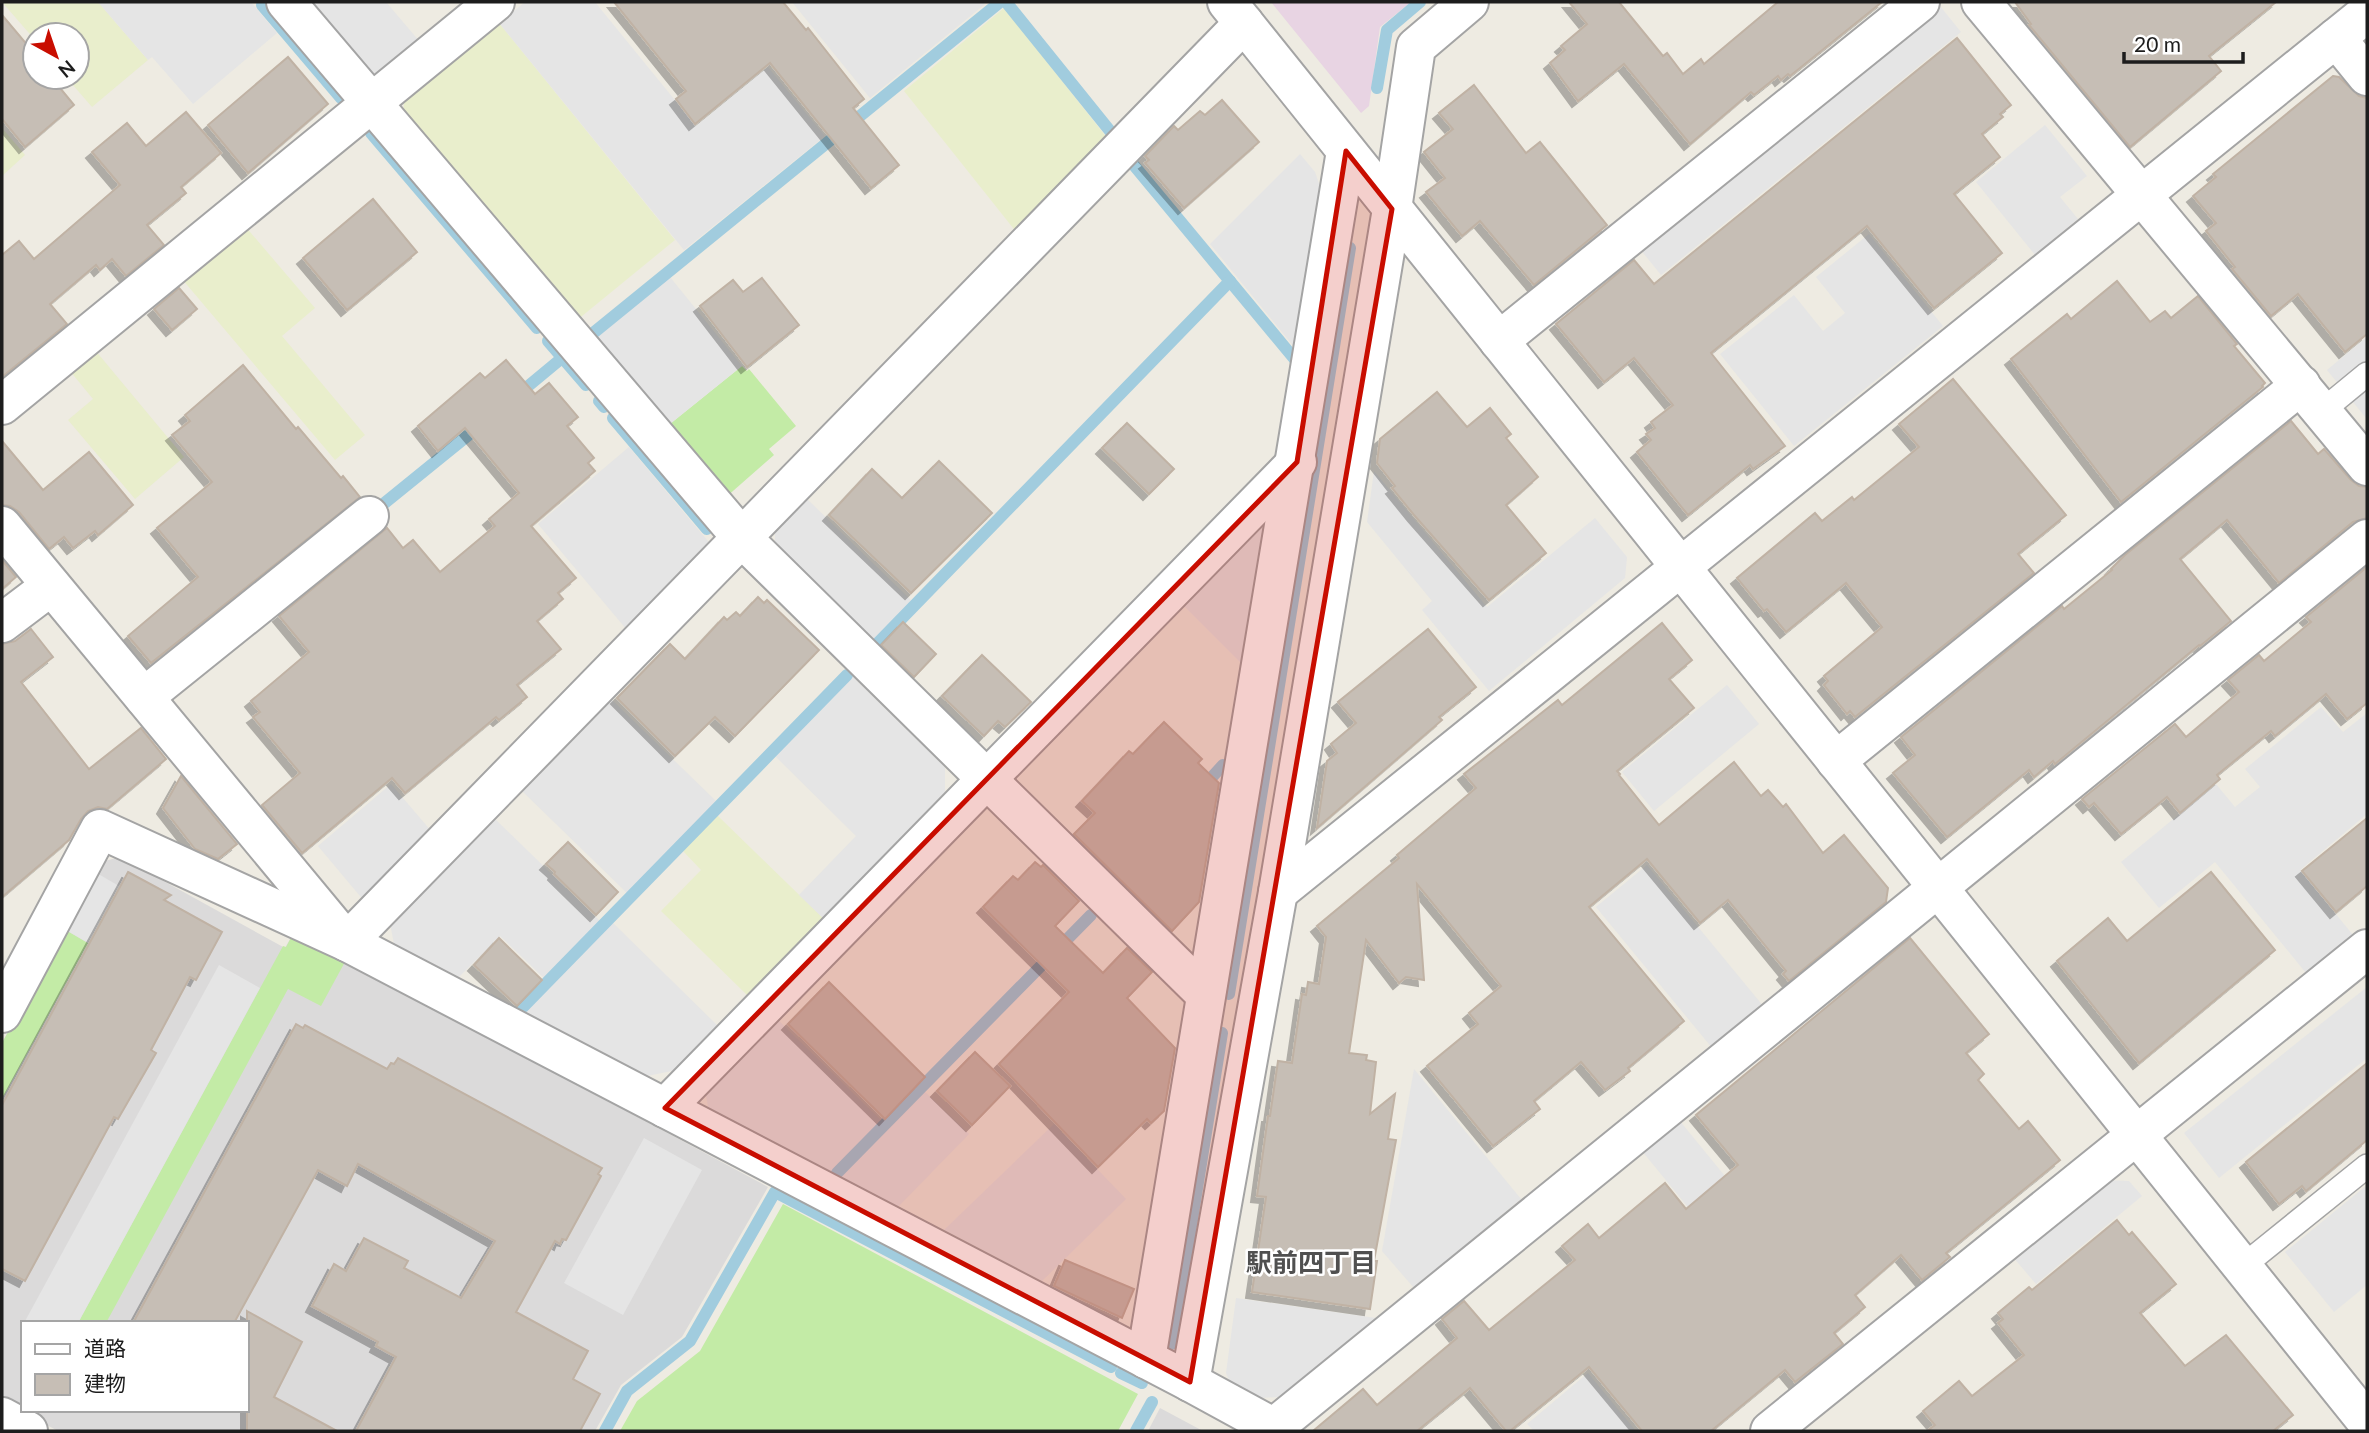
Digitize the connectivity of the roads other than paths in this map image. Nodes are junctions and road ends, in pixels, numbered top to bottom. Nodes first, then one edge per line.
1 (286, 2) edge
2 (495, 2) edge
3 (1469, 2) edge
4 (1920, 2) edge
5 (1981, 2) edge
6 (1235, 12) edge
7 (2367, 13) edge
8 (2336, 38) junction
9 (2367, 76) edge
10 (372, 103) junction
11 (1346, 151) junction
12 (2142, 195) junction
13 (1392, 209) junction
14 (1499, 341) junction
15 (2367, 374) edge
16 (2311, 398) junction
17 (2, 405) edge
18 (1297, 462) junction
19 (2367, 466) edge
20 (369, 516) dead end
21 (2, 526) edge
22 (742, 538) junction
23 (2367, 539) edge
24 (1681, 567) junction
25 (51, 586) junction
26 (2, 623) edge
27 (144, 697) junction
28 (1836, 761) junction
29 (987, 779) junction
30 (1939, 888) junction
31 (1278, 892) junction
32 (347, 942) junction
33 (2367, 949) edge
34 (1205, 994) junction
35 (2, 1013) edge
36 (665, 1108) junction
37 (2137, 1135) junction
38 (2367, 1166) edge
39 (2243, 1266) junction
40 (1146, 1359) junction
41 (1189, 1382) junction
42 (2, 1417) edge
43 (2367, 1422) edge
44 (1276, 1429) edge
45 (28, 1431) edge
46 (1770, 1431) edge

1 - 10 street
2 - 10 street
3 - 13 street
4 - 14 street
5 - 12 street
6 - 11 street
6 - 22 street
7 - 8 street
8 - 9 street
8 - 12 street
10 - 17 street
10 - 22 street
11 - 13 street
11 - 18 street
12 - 16 street
12 - 24 street
13 - 14 street
13 - 31 street
14 - 24 street
15 - 16 lane
16 - 19 street
16 - 28 street
18 - 29 street
18 - 34 street
20 - 27 street
21 - 25 street
22 - 29 street
22 - 32 street
23 - 30 street
24 - 28 street
24 - 31 street
25 - 26 street
25 - 27 street
27 - 32 street
28 - 30 street
29 - 34 street
29 - 36 street
30 - 37 street
30 - 44 street
31 - 41 street
32 - 35 street
32 - 36 street
33 - 37 street
34 - 40 street
36 - 40 street
37 - 39 street
37 - 46 street
38 - 39 lane
39 - 43 street
40 - 41 street
41 - 44 street
42 - 45 street

